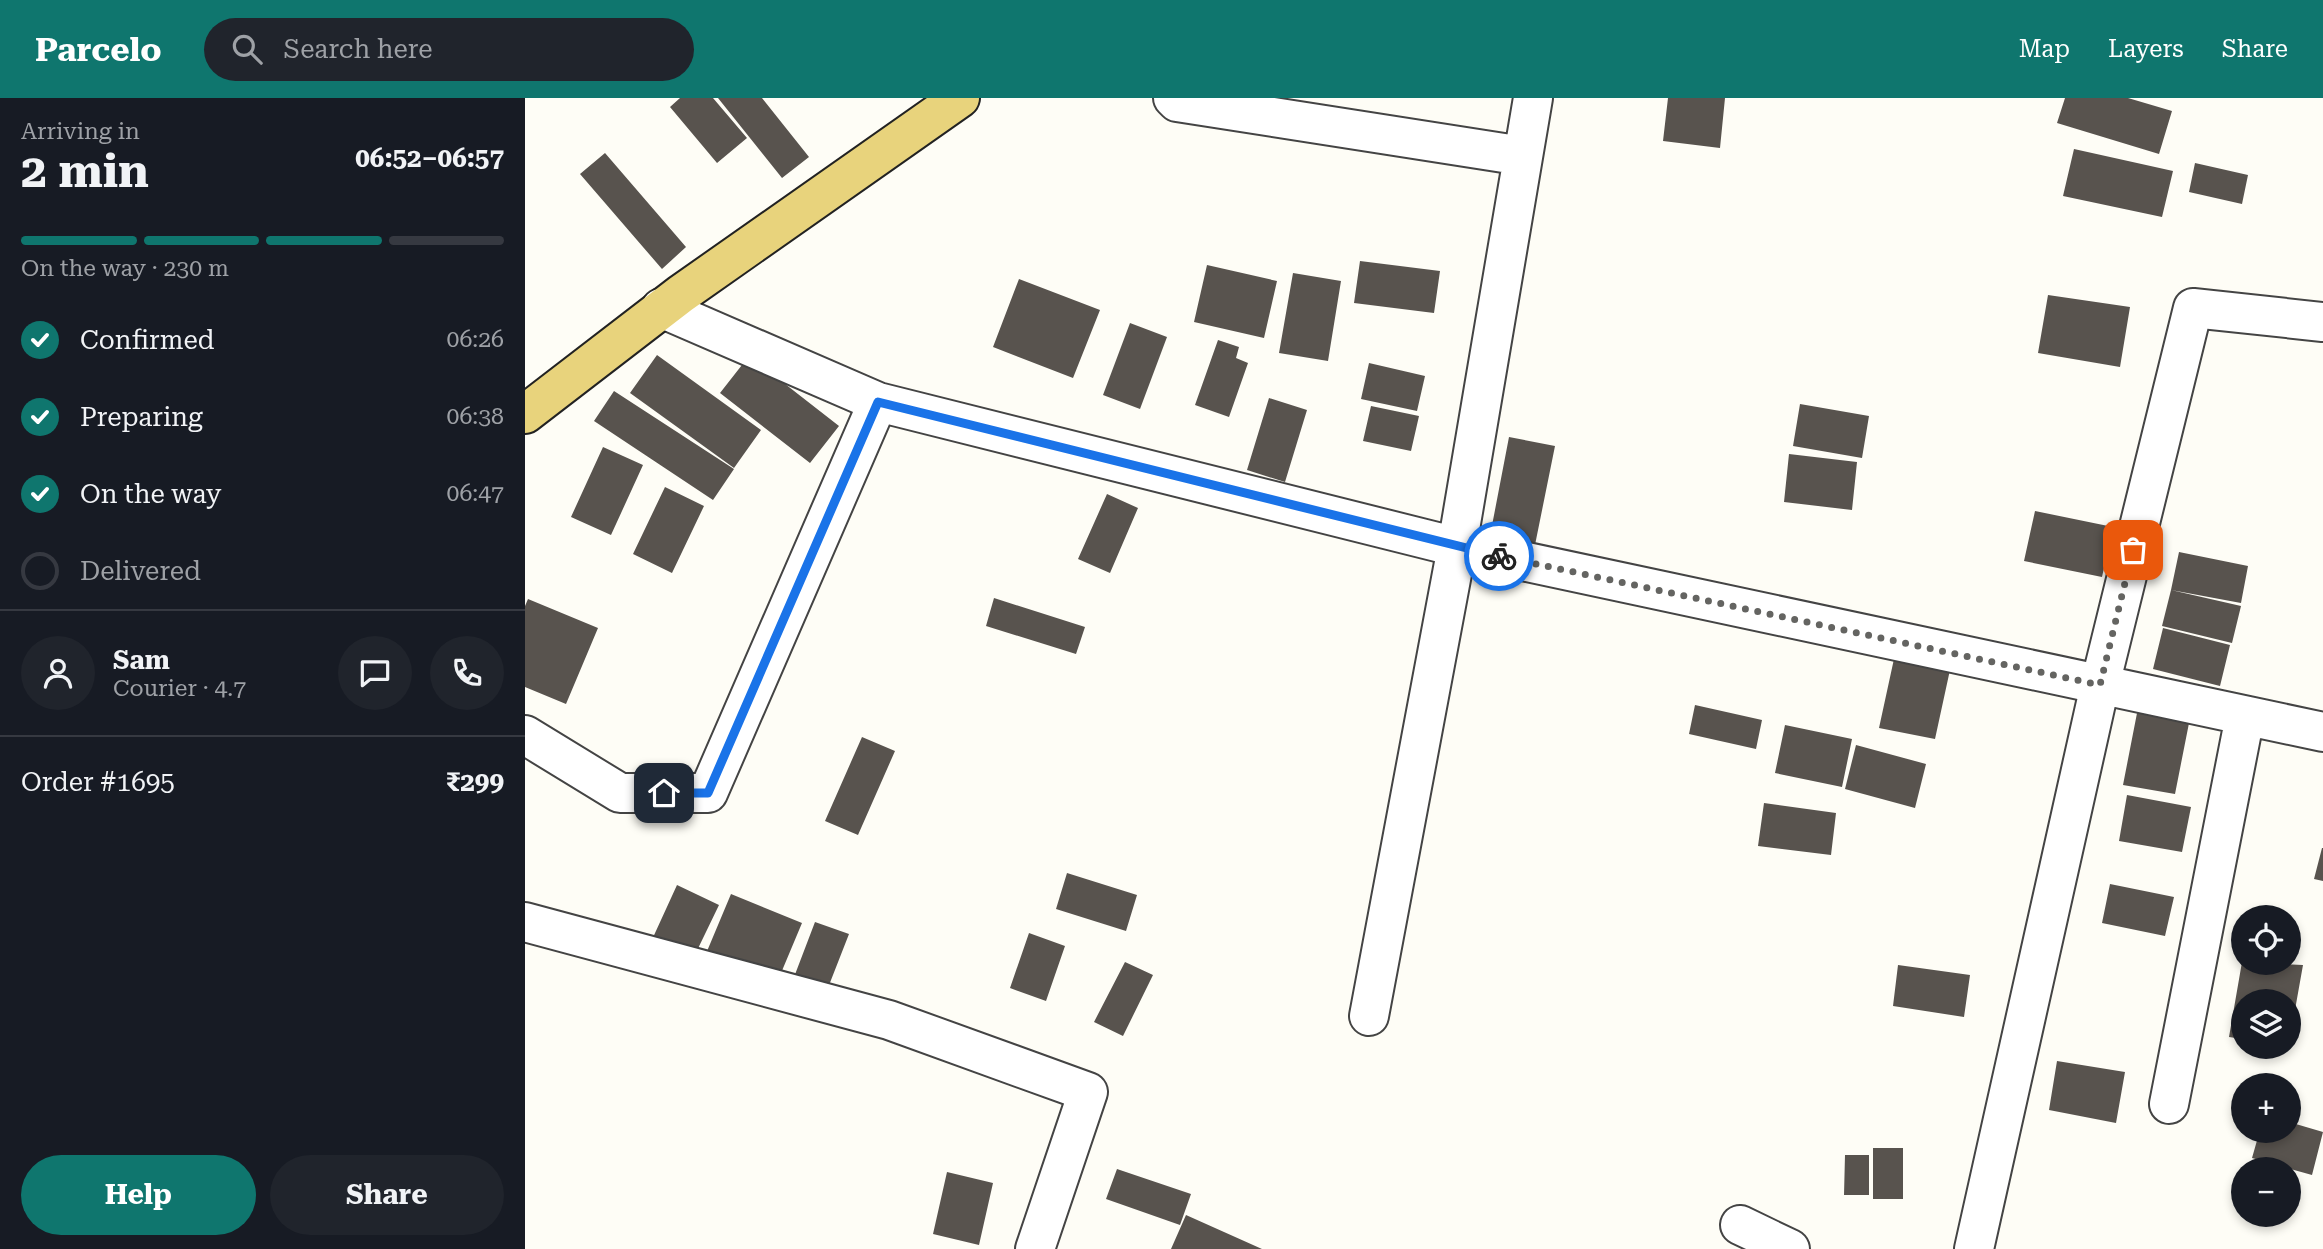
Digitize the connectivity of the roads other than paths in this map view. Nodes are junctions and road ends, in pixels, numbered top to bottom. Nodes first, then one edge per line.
1 (960, 98) edge
2 (1173, 98) edge
3 (1532, 98) edge
4 (1523, 156) junction
5 (661, 309) junction
6 (2323, 322) edge
7 (878, 402) junction
8 (525, 414) edge
9 (1457, 547) junction
10 (2100, 685) junction
11 (2245, 716) junction
12 (2323, 732) edge
13 (525, 735) edge
14 (525, 922) edge
15 (1369, 1016) dead end
16 (2169, 1104) dead end
17 (1740, 1225) dead end
18 (1035, 1249) edge
19 (1790, 1249) edge
20 (1974, 1249) edge

1 - 5 main road
2 - 4 street
3 - 4 street
4 - 9 street
5 - 7 street
5 - 8 main road
6 - 10 street
7 - 9 street
7 - 13 street
9 - 10 street
9 - 15 street
10 - 11 street
10 - 20 street
11 - 12 street
11 - 16 street
14 - 18 street
17 - 19 street

